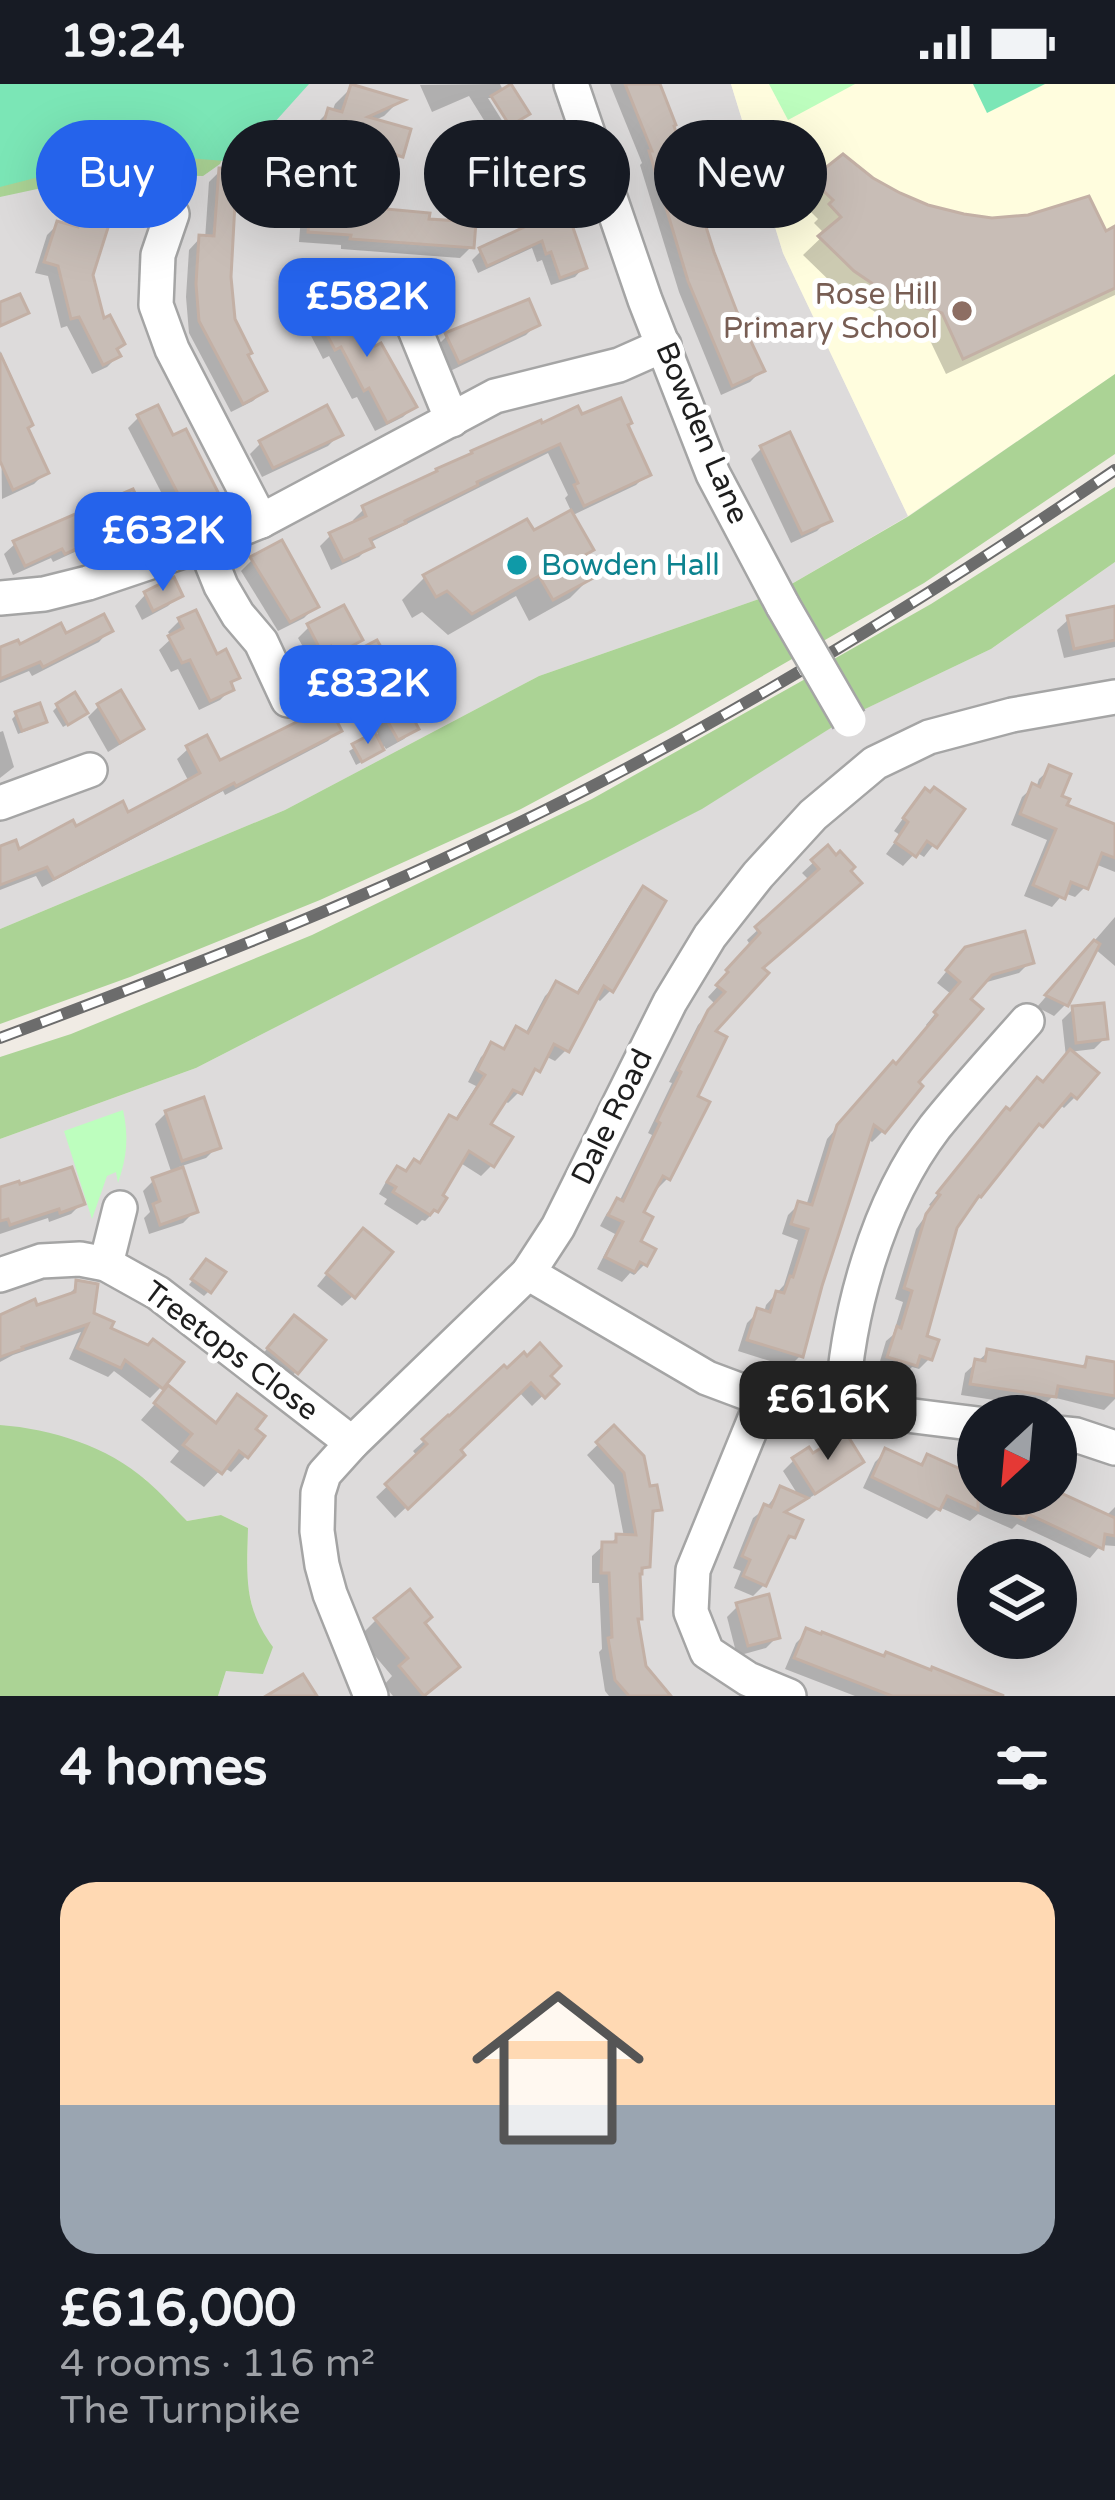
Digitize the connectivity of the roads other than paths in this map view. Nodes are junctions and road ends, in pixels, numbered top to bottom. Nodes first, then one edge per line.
1 (571, 84) edge
2 (167, 228) edge
3 (394, 287) dead end
4 (664, 345) junction
5 (452, 420) junction
6 (261, 521) junction
7 (204, 544) junction
8 (0, 598) edge
9 (290, 699) dead end
10 (1113, 707) edge
11 (874, 764) junction
12 (65, 769) dead end
13 (0, 803) edge
14 (1028, 1021) dead end
15 (120, 1208) dead end
16 (106, 1264) junction
17 (528, 1273) junction
18 (0, 1275) edge
19 (763, 1399) junction
20 (842, 1408) junction
21 (957, 1422) edge
22 (1077, 1435) edge
23 (352, 1443) junction
24 (1115, 1448) edge
25 (371, 1696) edge
26 (789, 1696) edge

1 - 4 street, Bowden Lane
2 - 6 street
3 - 5 street
4 - 5 street
4 - 11 street, Bowden Lane, bridge
5 - 6 street
6 - 7 street
7 - 8 street
7 - 9 street
10 - 11 street, Dale Road
11 - 17 street, Dale Road
12 - 13 street
14 - 20 street
15 - 16 street
16 - 18 street, Treetops Close
16 - 23 street, Treetops Close
17 - 19 street
17 - 23 street, Dale Road
19 - 20 street
19 - 26 street
20 - 21 street
22 - 24 street
23 - 25 street, Dale Road

